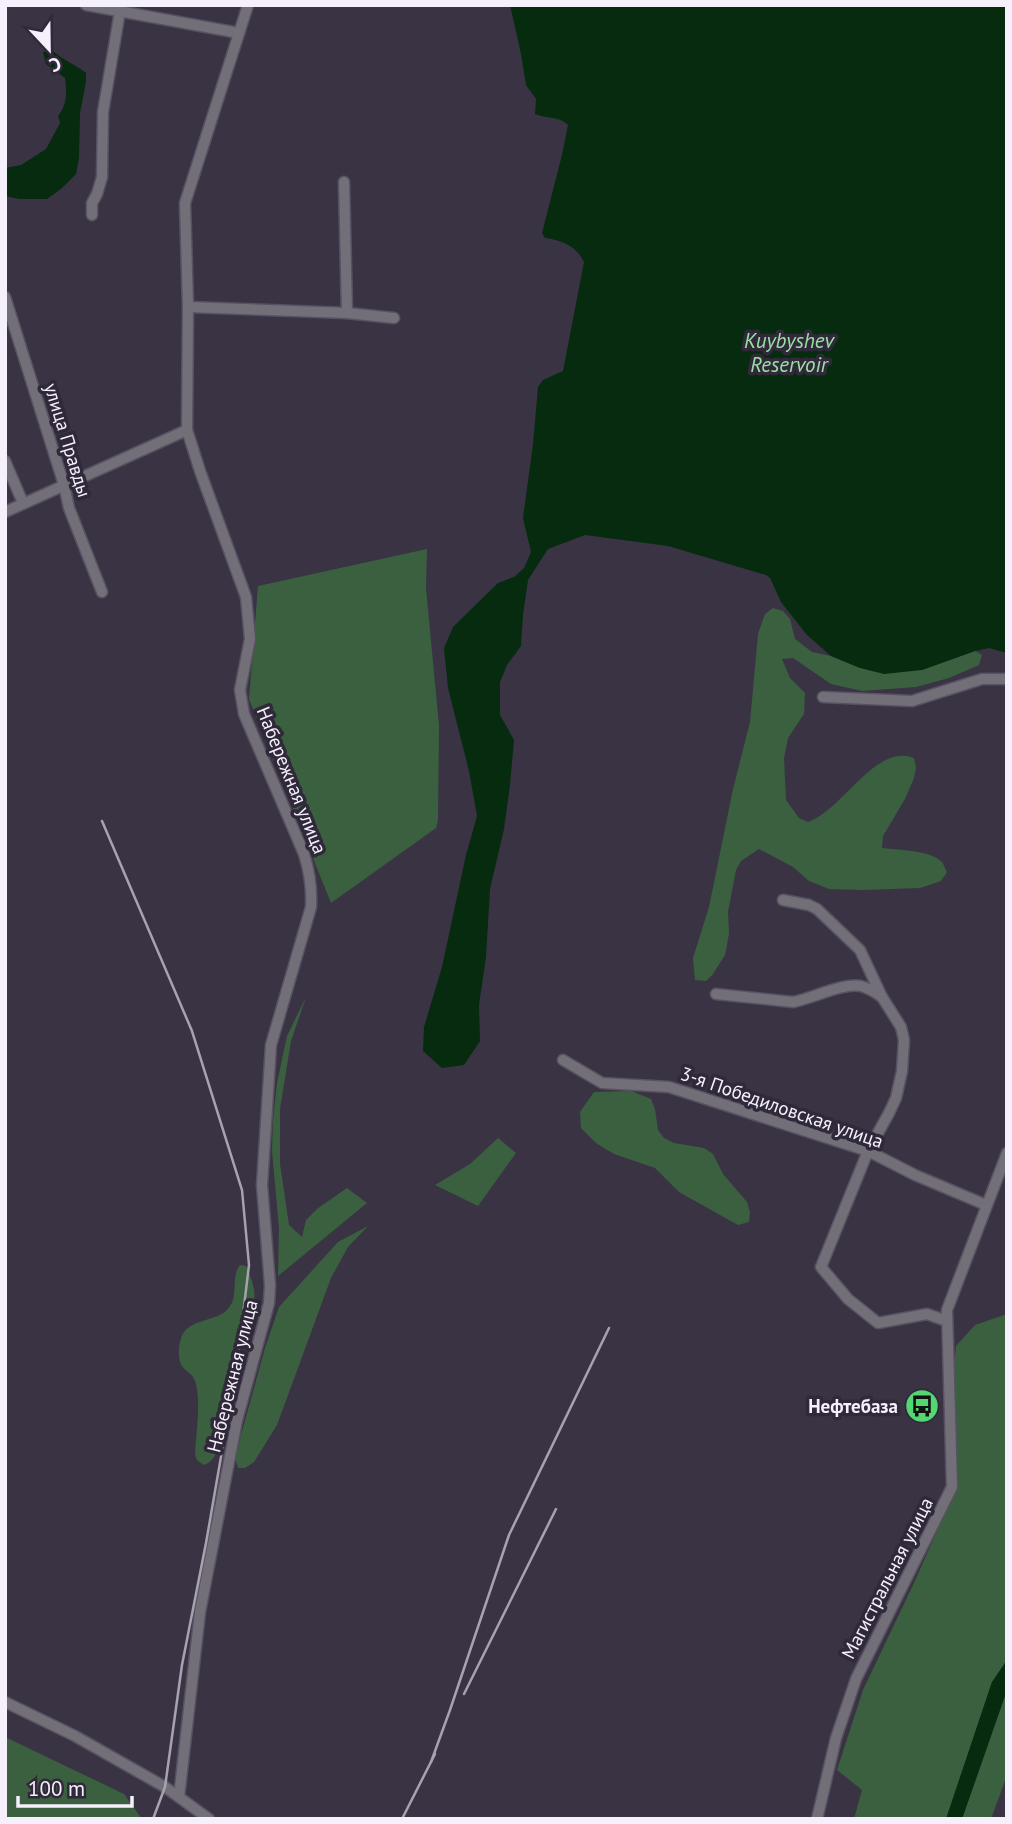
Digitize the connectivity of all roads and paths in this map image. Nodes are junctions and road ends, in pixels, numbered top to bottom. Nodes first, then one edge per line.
1 (86, 5) edge
2 (248, 5) edge
3 (120, 11) junction
4 (239, 33) junction
5 (344, 182) dead end
6 (92, 215) dead end
7 (5, 297) edge
8 (188, 307) junction
9 (347, 313) junction
10 (394, 318) dead end
11 (187, 430) junction
12 (5, 461) edge
13 (64, 485) junction
14 (23, 503) junction
15 (5, 512) edge
16 (102, 592) dead end
17 (1007, 679) edge
18 (823, 697) dead end
19 (783, 900) dead end
20 (716, 994) dead end
21 (883, 997) junction
22 (563, 1060) dead end
23 (868, 1151) junction
24 (1007, 1153) edge
25 (986, 1205) junction
26 (947, 1321) junction
27 (5, 1702) edge
28 (179, 1797) junction
29 (209, 1819) edge
30 (817, 1819) edge

1 - 3 street
2 - 4 street, Набережная улица
3 - 4 street
3 - 6 street
4 - 8 street, Набережная улица
5 - 9 street
7 - 13 street, улица Правды
8 - 9 street
8 - 11 street, Набережная улица
9 - 10 street
11 - 13 street
11 - 28 street, Набережная улица
12 - 14 street
13 - 14 street
13 - 16 street, улица Правды
14 - 15 street
17 - 18 street
19 - 21 street
20 - 21 street
21 - 23 street
22 - 23 street, 3-я Победиловская улица
23 - 25 street, 3-я Победиловская улица
23 - 26 street
24 - 25 street, Магистральная улица
25 - 26 street, Магистральная улица
26 - 30 street, Магистральная улица
27 - 28 street
28 - 29 street

